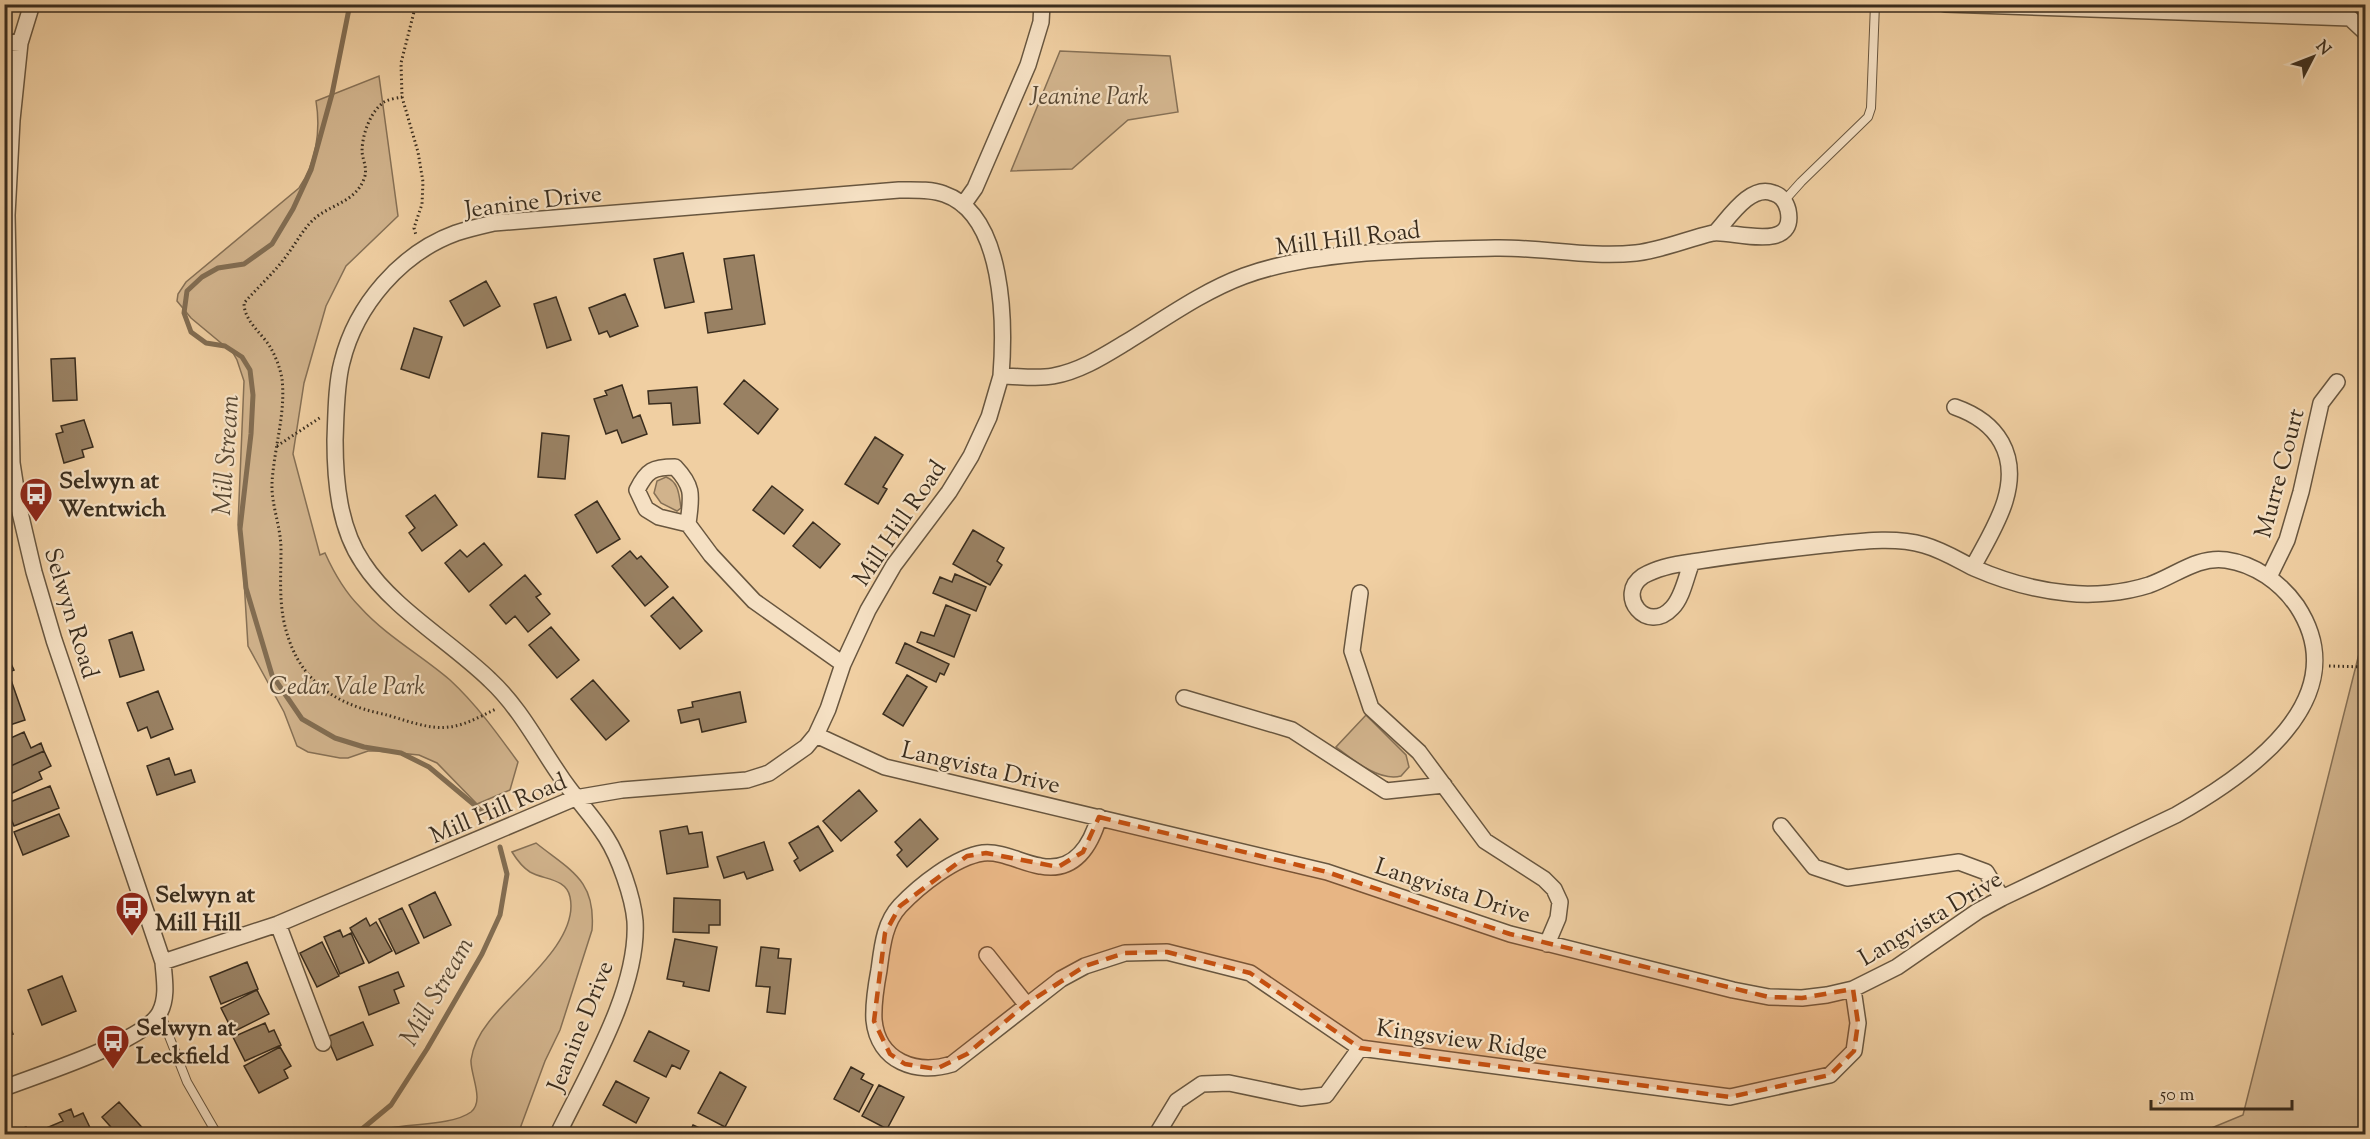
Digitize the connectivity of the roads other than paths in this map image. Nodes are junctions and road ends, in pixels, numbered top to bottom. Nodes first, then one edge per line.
1 (32, 4) edge
2 (1042, 4) edge
3 (1875, 4) edge
4 (1946, 4) edge
5 (2366, 33) edge
6 (12, 42) edge
7 (1784, 201) junction
8 (963, 205) junction
9 (1715, 233) junction
10 (1001, 376) junction
11 (2337, 382) dead end
12 (1955, 407) dead end
13 (8, 464) edge
14 (688, 524) dead end
15 (1692, 562) dead end
16 (1973, 567) junction
17 (2269, 577) junction
18 (1360, 593) dead end
19 (843, 664) junction
20 (1184, 698) dead end
21 (816, 735) junction
22 (1444, 785) junction
23 (575, 798) junction
24 (1099, 817) junction
25 (1781, 826) dead end
26 (2002, 898) junction
27 (278, 924) junction
28 (1547, 944) junction
29 (987, 955) dead end
30 (163, 962) junction
31 (1853, 989) junction
32 (1026, 1004) junction
33 (160, 1013) junction
34 (323, 1043) dead end
35 (1360, 1048) junction
36 (4, 1088) edge
37 (217, 1134) edge
38 (558, 1134) edge
39 (1156, 1134) edge

1 - 6 street, Selwyn Road
2 - 8 street
3 - 7 lane
4 - 5 street
6 - 13 street, Selwyn Road
7 - 9 street
7 - 9 street, Mill Hill Road
8 - 10 street, Jeanine Drive
8 - 23 street, Jeanine Drive
9 - 10 street, Mill Hill Road
10 - 19 street, Mill Hill Road
11 - 17 street, Murre Court
12 - 16 street
13 - 30 street, Selwyn Road
14 - 19 street
15 - 16 street, Langvista Drive
16 - 17 street, Langvista Drive
17 - 26 street, Langvista Drive
18 - 22 street
19 - 21 street, Mill Hill Road
20 - 22 street
21 - 23 street, Mill Hill Road
21 - 24 street, Langvista Drive
22 - 28 street
23 - 27 street, Mill Hill Road
23 - 38 street, Jeanine Drive
24 - 28 street, Langvista Drive
24 - 32 street, Kingsview Ridge
25 - 26 street
26 - 31 street, Langvista Drive
27 - 30 street, Mill Hill Road
27 - 34 street
28 - 31 street, Langvista Drive
29 - 32 street
30 - 33 street, Selwyn Road
31 - 35 street, Kingsview Ridge
32 - 35 street, Kingsview Ridge
33 - 36 street
33 - 37 lane
35 - 39 street

